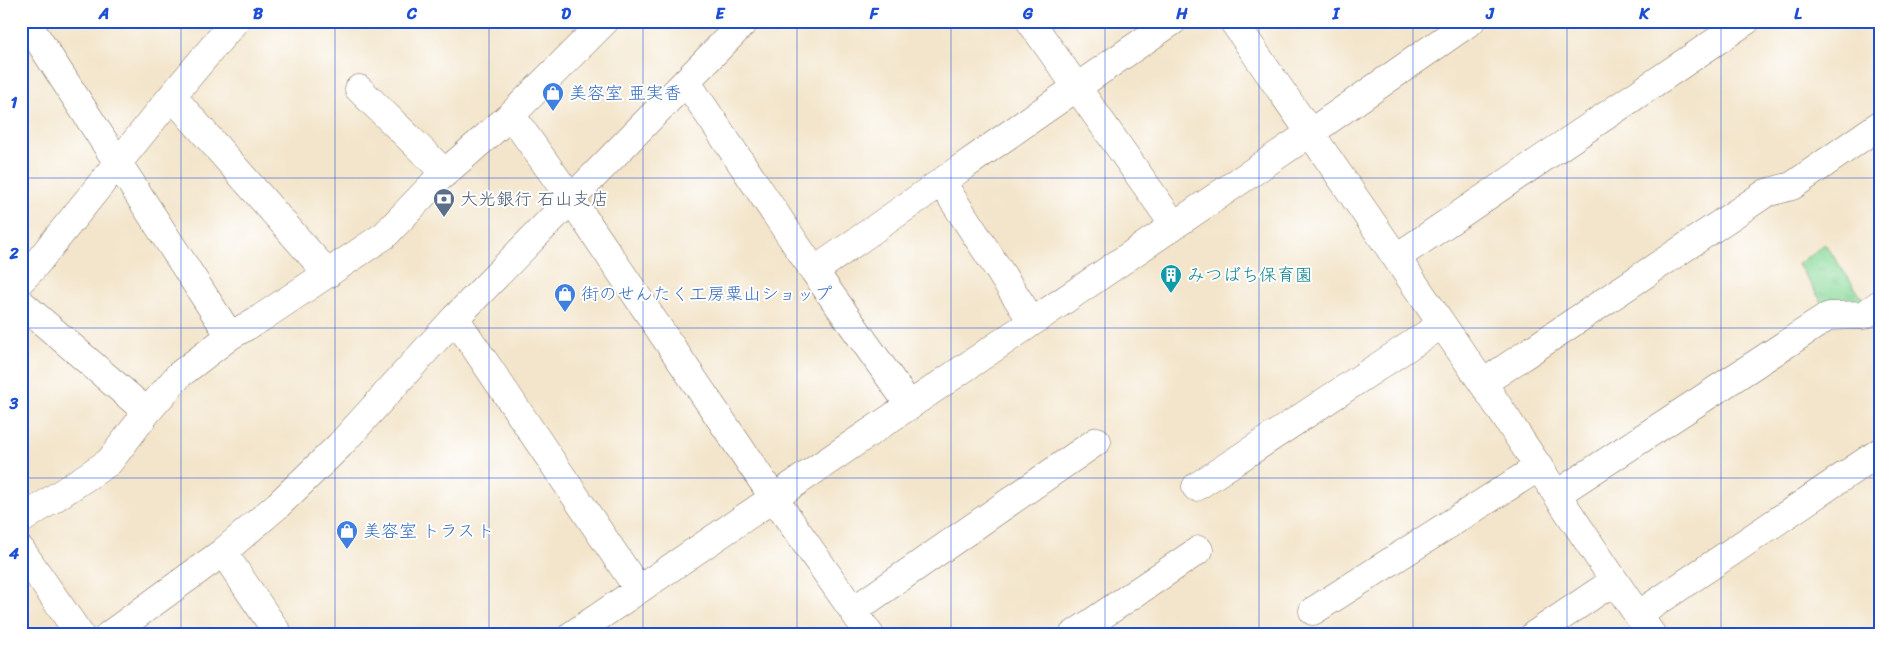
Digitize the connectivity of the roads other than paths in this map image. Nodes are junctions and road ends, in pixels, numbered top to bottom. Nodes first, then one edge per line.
1 (26, 21) edge
2 (605, 21) edge
3 (745, 21) edge
4 (1030, 21) edge
5 (1173, 21) edge
6 (1233, 21) edge
7 (1471, 21) edge
8 (1746, 21) edge
9 (229, 24) edge
10 (1438, 30) edge
11 (686, 81) junction
12 (1076, 86) junction
13 (359, 89) dead end
14 (172, 96) junction
15 (511, 115) junction
16 (1881, 124) edge
17 (1310, 133) junction
18 (118, 162) junction
19 (445, 173) junction
20 (942, 183) junction
21 (571, 199) junction
22 (1174, 225) junction
23 (1397, 257) junction
24 (814, 271) junction
25 (328, 274) junction
26 (21, 280) edge
27 (21, 303) edge
28 (1881, 303) edge
29 (455, 318) junction
30 (1032, 321) junction
31 (1441, 325) junction
32 (230, 336) junction
33 (1483, 383) junction
34 (910, 406) junction
35 (147, 412) junction
36 (1097, 441) dead end
37 (1881, 450) edge
38 (1539, 467) junction
39 (1196, 487) dead end
40 (1557, 494) junction
41 (774, 498) junction
42 (21, 520) edge
43 (21, 550) edge
44 (1199, 550) dead end
45 (223, 552) junction
46 (1614, 581) junction
47 (638, 588) junction
48 (1313, 611) dead end
49 (1645, 625) edge
50 (860, 626) edge
51 (80, 635) edge
52 (109, 635) edge
53 (279, 635) edge
54 (572, 635) edge
55 (1073, 635) edge
56 (1534, 635) edge

1 - 18 street
2 - 15 street
3 - 11 street
4 - 12 street
5 - 12 street
6 - 17 street
7 - 10 street
8 - 23 street
9 - 14 street
10 - 17 street
11 - 21 street
11 - 24 street
12 - 20 street
12 - 22 street
13 - 19 street
14 - 18 street
14 - 25 street
15 - 19 street
15 - 21 street
16 - 33 street
17 - 22 street
17 - 23 street
18 - 26 street
18 - 32 street
19 - 25 street
20 - 24 street
20 - 30 street
21 - 29 street
21 - 41 street
22 - 30 street
23 - 31 street
24 - 34 street
25 - 32 street
27 - 35 street
28 - 40 street
29 - 45 street
29 - 47 street
30 - 34 street
31 - 33 street
31 - 39 street
32 - 35 street
33 - 38 street
34 - 41 street
35 - 42 street
36 - 50 street
37 - 49 street
38 - 40 street
38 - 48 street
40 - 46 street
41 - 47 street
41 - 50 street
43 - 51 street
44 - 55 street
45 - 52 street
45 - 53 street
46 - 49 street
46 - 56 street
47 - 54 street

